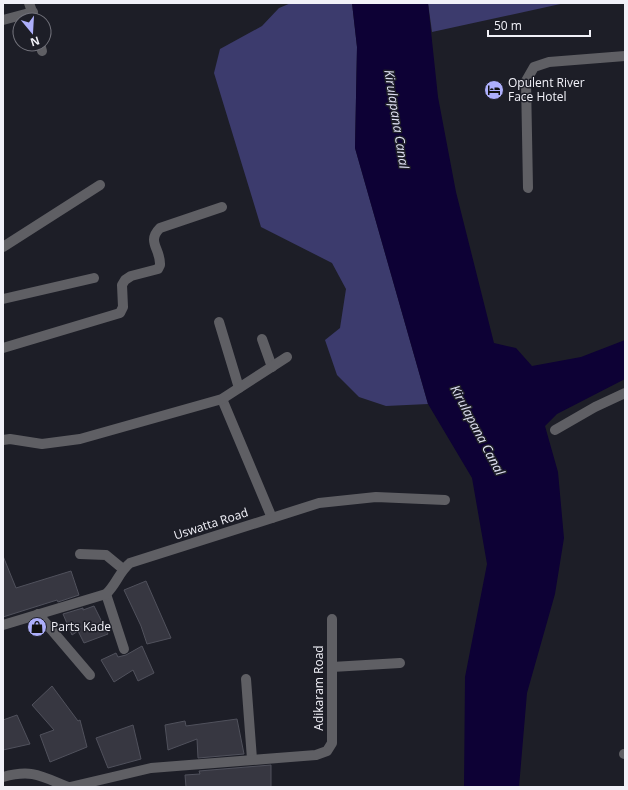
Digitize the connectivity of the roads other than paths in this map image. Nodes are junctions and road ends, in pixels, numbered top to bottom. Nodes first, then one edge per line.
1 (625, 56) edge
2 (100, 185) dead end
3 (528, 188) dead end
4 (222, 207) dead end
5 (3, 247) edge
6 (94, 278) dead end
7 (3, 299) edge
8 (219, 322) dead end
9 (262, 339) dead end
10 (3, 348) edge
11 (287, 357) dead end
12 (272, 367) junction
13 (239, 388) junction
14 (625, 393) edge
15 (222, 399) junction
16 (556, 430) dead end
17 (3, 440) edge
18 (445, 500) dead end
19 (272, 518) junction
20 (80, 554) dead end
21 (123, 569) junction
22 (106, 594) junction
23 (38, 614) junction
24 (332, 619) dead end
25 (3, 625) edge
26 (124, 649) dead end
27 (400, 663) dead end
28 (332, 667) junction
29 (90, 675) dead end
30 (246, 679) dead end
31 (252, 759) junction
32 (3, 777) edge
33 (69, 787) edge

1 - 3 street
2 - 5 street
4 - 10 street
6 - 7 street
8 - 13 street
9 - 12 street
11 - 12 street
12 - 13 street
13 - 15 street
14 - 16 street
15 - 17 street
15 - 19 street
18 - 19 street, Uswatta Road
19 - 21 street, Uswatta Road
20 - 21 street
21 - 22 street
22 - 23 street
22 - 26 street
23 - 25 street
23 - 29 street
24 - 28 street, Adikaram Road
27 - 28 street
28 - 31 street, Adikaram Road
30 - 31 street
31 - 33 street, Adikaram Road
32 - 33 street, Adikaram Road

